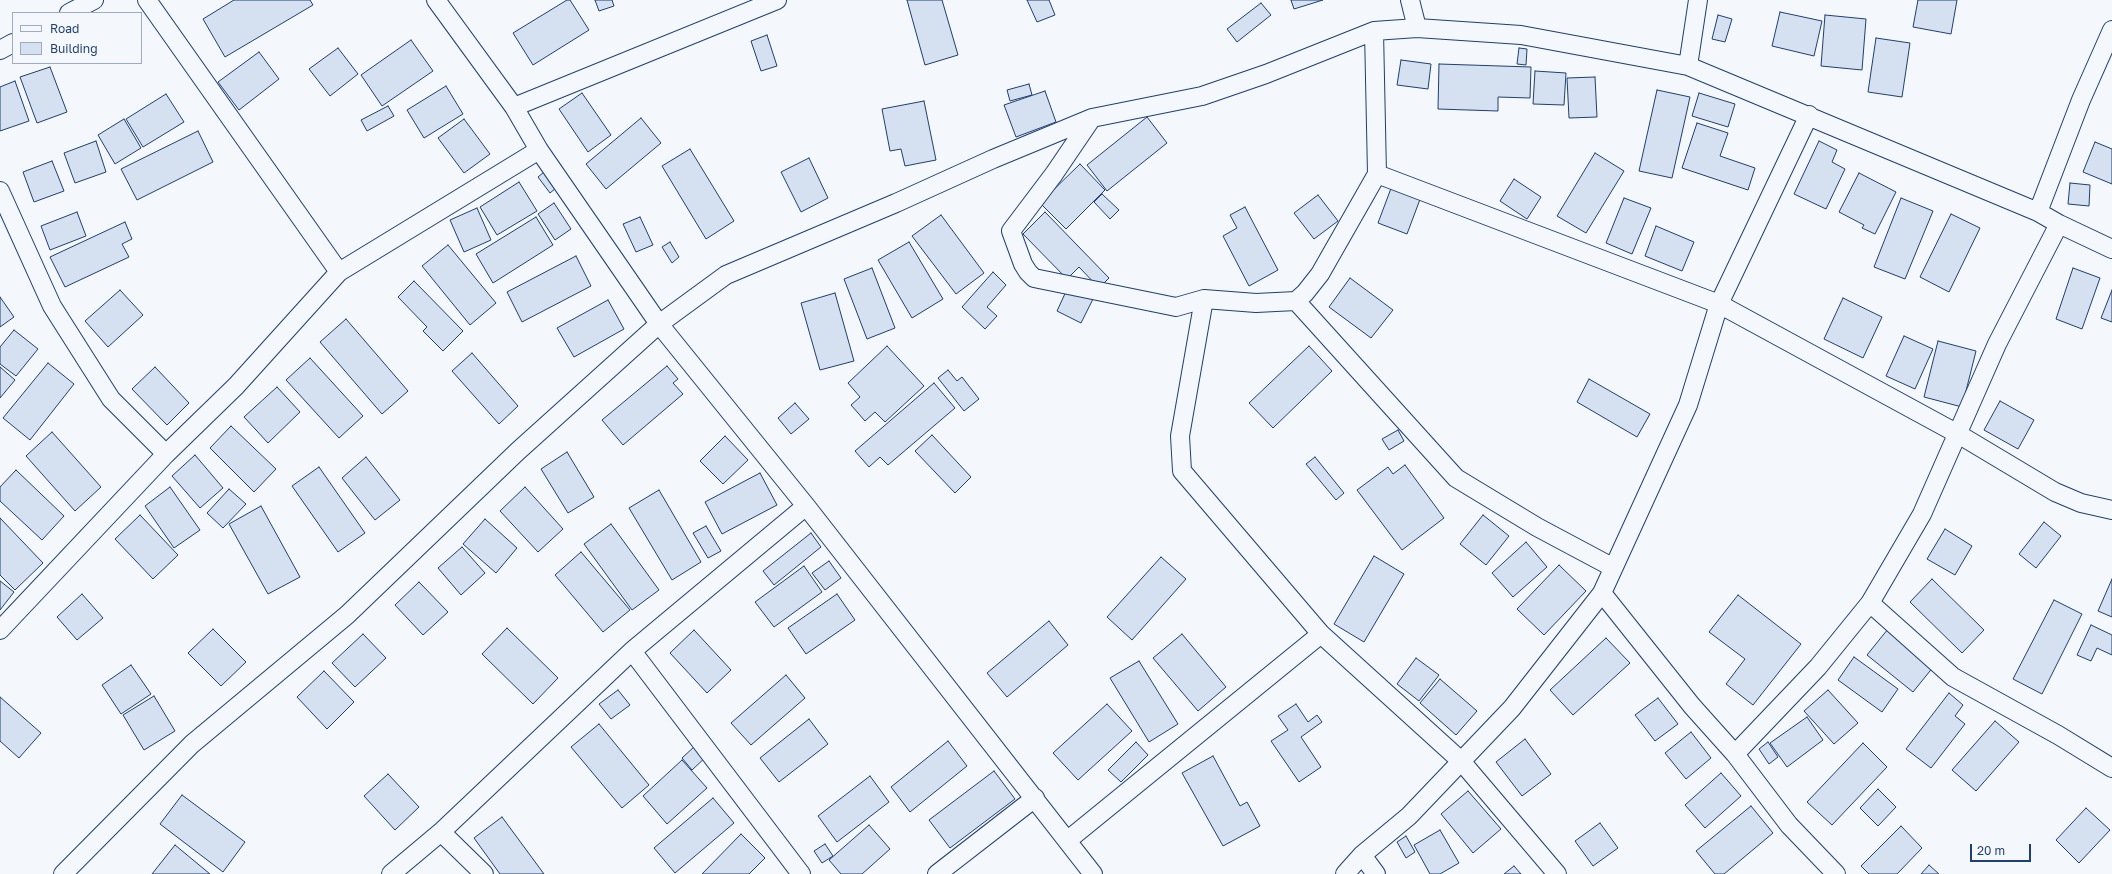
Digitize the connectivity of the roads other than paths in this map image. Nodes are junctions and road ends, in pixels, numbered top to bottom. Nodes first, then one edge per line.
1 (94, 0) edge
2 (147, 0) edge
3 (436, 0) edge
4 (777, 0) edge
5 (1410, 0) edge
6 (1698, 0) edge
7 (72, 12) edge
8 (1416, 28) junction
9 (2112, 30) edge
10 (1374, 31) junction
11 (12, 44) edge
12 (0, 50) edge
13 (1688, 66) junction
14 (514, 107) junction
15 (1809, 115) junction
16 (1092, 118) junction
17 (539, 150) junction
18 (1377, 174) junction
19 (0, 191) edge
20 (2038, 212) junction
21 (2058, 224) junction
22 (2112, 249) edge
23 (340, 272) junction
24 (1204, 300) junction
25 (1296, 300) junction
26 (1719, 304) junction
27 (659, 324) junction
28 (1958, 434) junction
29 (166, 454) junction
30 (806, 506) junction
31 (2112, 510) edge
32 (1612, 567) junction
33 (1602, 593) junction
34 (1870, 603) junction
35 (0, 630) edge
36 (1321, 634) junction
37 (632, 651) junction
38 (1735, 754) junction
39 (1461, 761) junction
40 (2112, 768) edge
41 (1035, 798) junction
42 (440, 832) junction
43 (1068, 840) junction
44 (1362, 855) junction
45 (63, 874) edge
46 (391, 874) edge
47 (484, 874) edge
48 (801, 874) edge
49 (937, 874) edge
50 (1093, 874) edge
51 (1345, 874) edge
52 (1376, 874) edge
53 (1557, 874) edge
54 (1836, 874) edge

1 - 7 street
2 - 23 street
3 - 14 street
4 - 14 street
5 - 8 street
6 - 13 street
8 - 10 street
8 - 13 street
9 - 20 street
10 - 16 street
10 - 18 street
11 - 12 street
13 - 15 street
14 - 17 street
15 - 20 street
15 - 26 street
16 - 24 street
16 - 27 street
17 - 23 street
17 - 27 street
18 - 25 street
18 - 26 street
19 - 29 street
20 - 21 street
21 - 22 street
21 - 28 street
23 - 29 street
24 - 25 street
24 - 36 street
25 - 32 street
26 - 28 street
26 - 32 street
27 - 30 street
27 - 45 street
28 - 31 street
28 - 34 street
29 - 35 street
30 - 37 street
30 - 41 street
32 - 33 street
33 - 38 street
33 - 39 street
34 - 38 street
34 - 40 street
36 - 39 street
36 - 43 street
37 - 42 street
37 - 48 street
38 - 54 street
39 - 44 street
39 - 53 street
41 - 43 street
41 - 49 street
42 - 46 street
42 - 47 street
43 - 50 street
44 - 51 street
44 - 52 street

